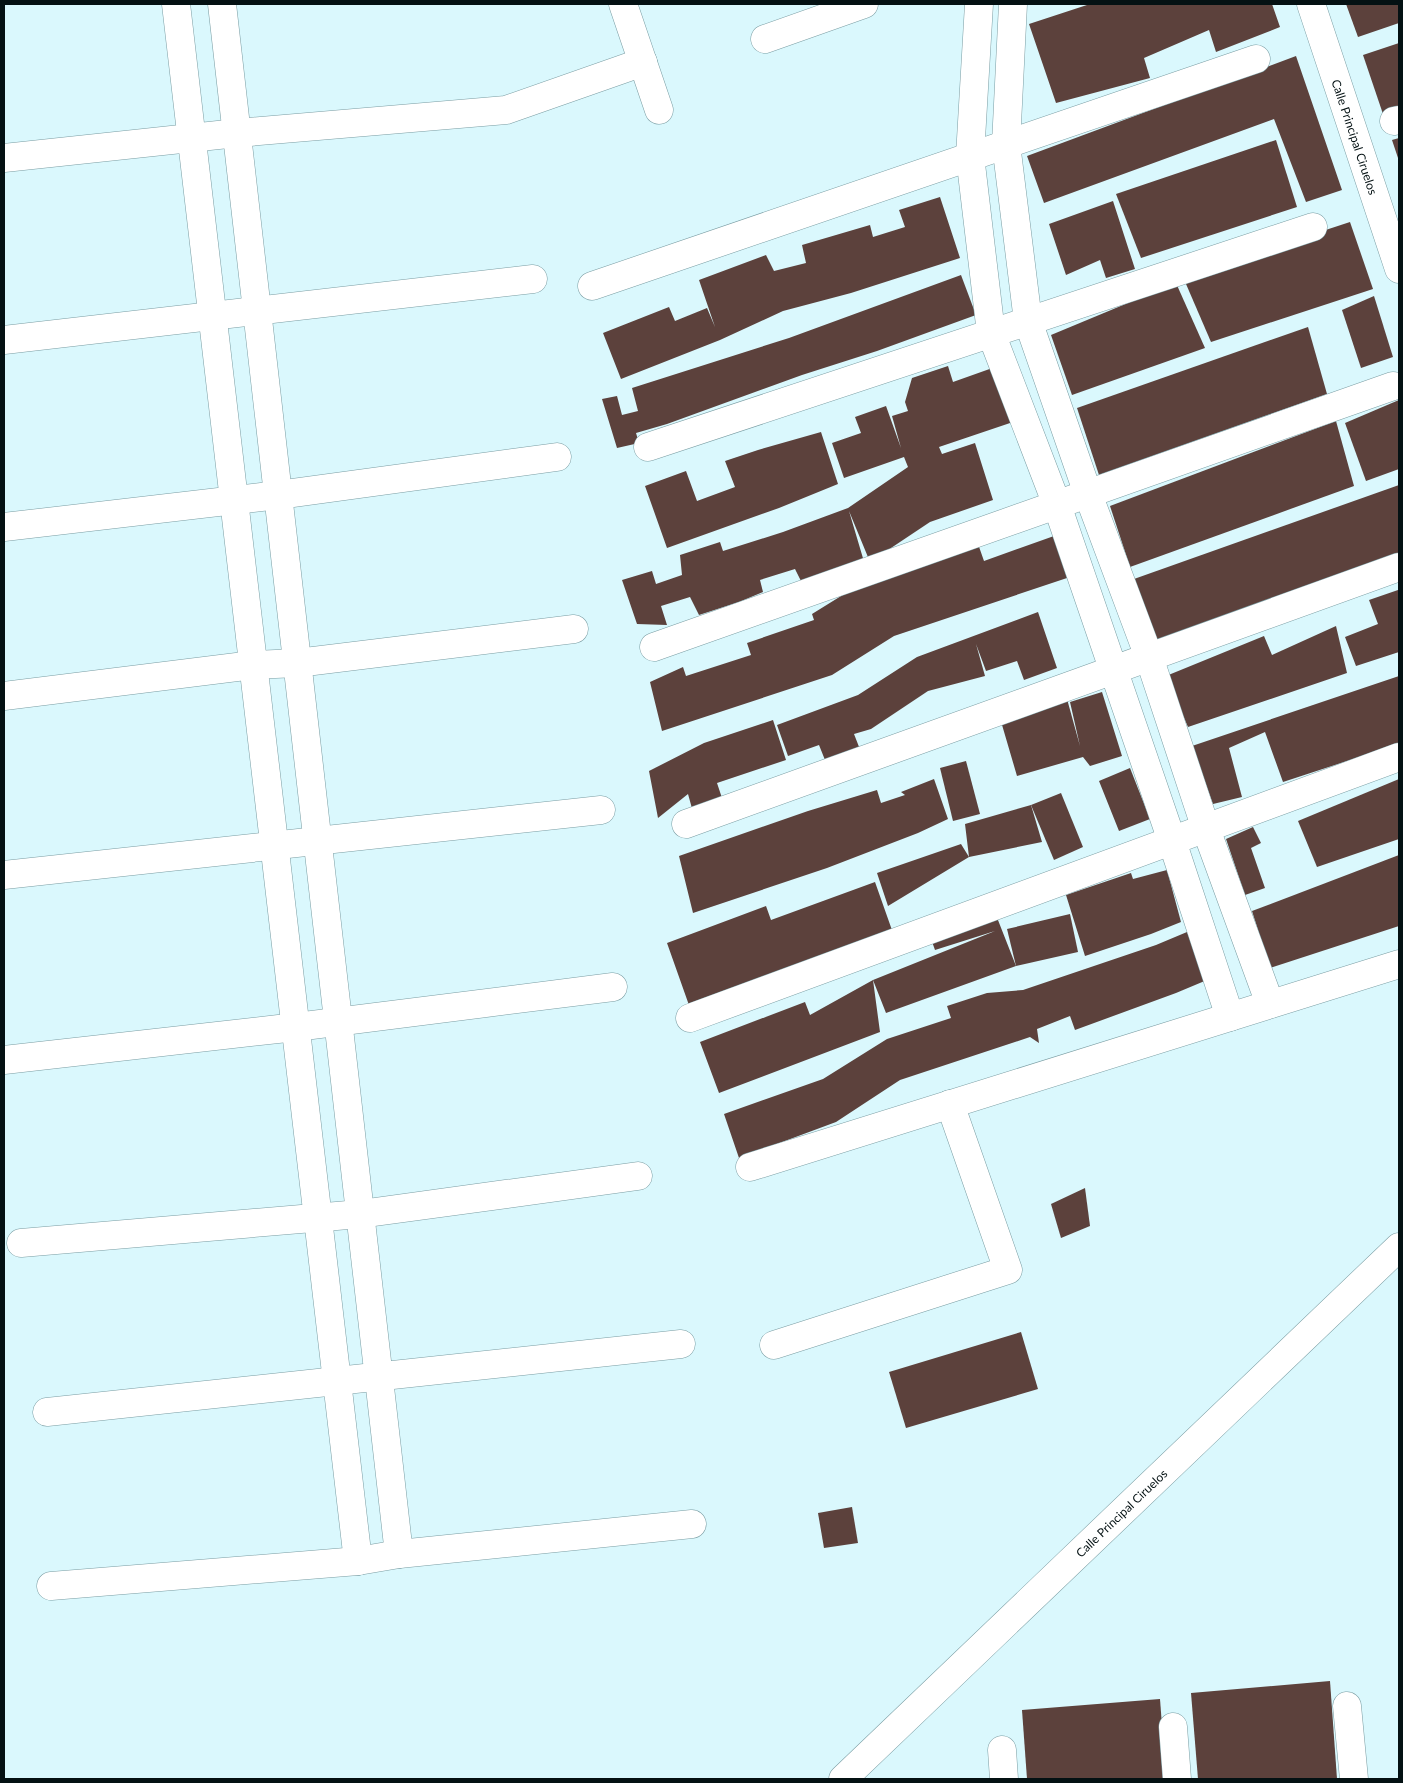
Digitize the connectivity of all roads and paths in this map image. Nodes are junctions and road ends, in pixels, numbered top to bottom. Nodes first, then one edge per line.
1 (176, 4) edge
2 (222, 4) edge
3 (623, 4) edge
4 (864, 4) edge
5 (979, 4) edge
6 (1013, 4) edge
7 (1311, 4) edge
8 (765, 39) dead end
9 (1256, 58) dead end
10 (643, 62) junction
11 (660, 110) dead end
12 (237, 132) junction
13 (192, 137) junction
14 (1006, 144) junction
15 (970, 156) junction
16 (4, 158) edge
17 (1313, 227) dead end
18 (1399, 269) edge
19 (533, 279) dead end
20 (592, 286) dead end
21 (257, 310) junction
22 (213, 316) junction
23 (1028, 321) junction
24 (991, 333) junction
25 (4, 340) edge
26 (1393, 386) dead end
27 (648, 447) dead end
28 (557, 456) dead end
29 (1088, 494) junction
30 (278, 495) junction
31 (234, 499) junction
32 (1057, 505) junction
33 (4, 527) edge
34 (1399, 567) edge
35 (574, 629) dead end
36 (654, 647) dead end
37 (1149, 657) junction
38 (297, 663) junction
39 (253, 665) junction
40 (1113, 670) junction
41 (4, 696) edge
42 (1399, 757) edge
43 (601, 810) dead end
44 (686, 824) dead end
45 (1206, 829) junction
46 (318, 841) junction
47 (1172, 841) junction
48 (274, 845) junction
49 (4, 875) edge
50 (1399, 964) edge
51 (613, 987) dead end
52 (1270, 1004) junction
53 (1230, 1017) junction
54 (690, 1018) dead end
55 (338, 1022) junction
56 (296, 1027) junction
57 (4, 1060) edge
58 (950, 1104) junction
59 (750, 1168) dead end
60 (638, 1176) dead end
61 (360, 1214) junction
62 (318, 1218) junction
63 (21, 1243) dead end
64 (1399, 1247) edge
65 (681, 1344) dead end
66 (774, 1345) dead end
67 (378, 1377) junction
68 (337, 1380) junction
69 (47, 1412) dead end
70 (692, 1524) dead end
71 (399, 1554) junction
72 (358, 1561) junction
73 (51, 1586) dead end
74 (1348, 1706) dead end
75 (1173, 1727) dead end
76 (1002, 1750) dead end
77 (843, 1779) edge
78 (1004, 1779) edge
79 (1176, 1779) edge
80 (1354, 1779) edge

1 - 13 street
2 - 12 street
3 - 10 street
4 - 8 street
5 - 15 street
6 - 14 street
7 - 18 street, Calle Principal Ciruelos
9 - 14 street
10 - 11 street
10 - 12 street
12 - 13 street
12 - 21 street
13 - 16 street
13 - 22 street
14 - 15 street
14 - 23 street
15 - 20 street
15 - 24 street
17 - 23 street
19 - 21 street
21 - 22 street
21 - 30 street
22 - 25 street
22 - 31 street
23 - 24 street
23 - 29 street
24 - 27 street
24 - 32 street
26 - 29 street
28 - 30 street
29 - 32 street
29 - 37 street
30 - 31 street
30 - 38 street
31 - 33 street
31 - 39 street
32 - 36 street
32 - 40 street
34 - 37 street
35 - 38 street
37 - 40 street
37 - 45 street
38 - 39 street
38 - 46 street
39 - 41 street
39 - 48 street
40 - 44 street
40 - 47 street
42 - 45 street
43 - 46 street
45 - 47 street
45 - 52 street
46 - 48 street
46 - 55 street
47 - 53 street
47 - 54 street
48 - 49 street
48 - 56 street
50 - 52 street
51 - 55 street
52 - 53 street
53 - 58 street
55 - 56 street
55 - 61 street
56 - 57 street
56 - 62 street
58 - 59 street
58 - 66 street
60 - 61 street
61 - 62 street
61 - 67 street
62 - 63 street
62 - 68 street
64 - 77 street, Calle Principal Ciruelos
65 - 67 street
67 - 68 street
67 - 71 street
68 - 69 street
68 - 72 street
70 - 71 street
71 - 72 street
72 - 73 street
74 - 80 street
75 - 79 street
76 - 78 street

